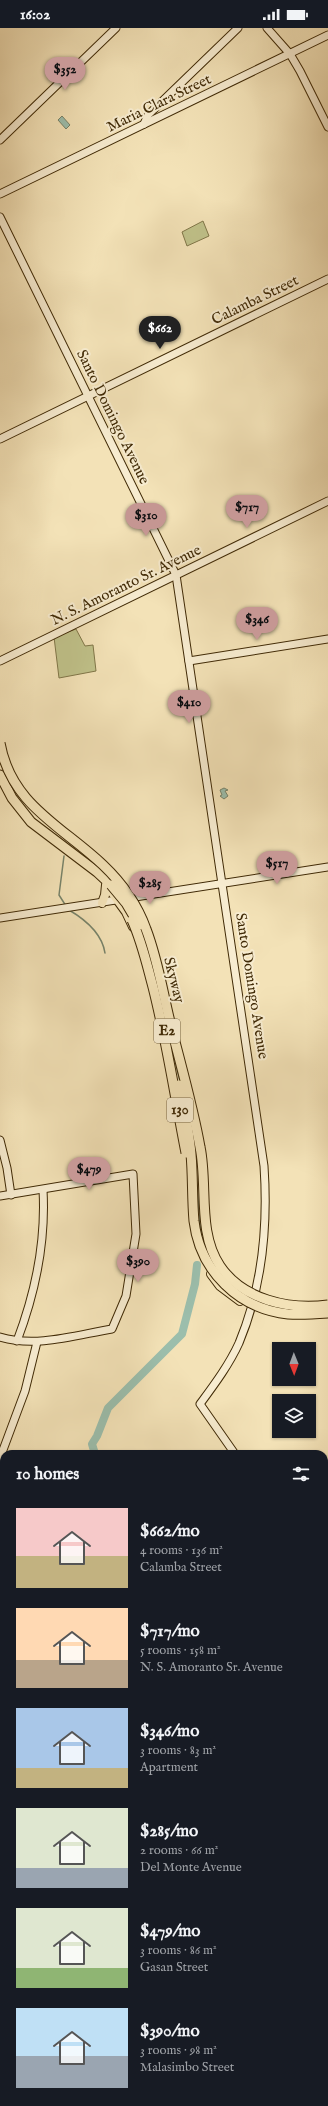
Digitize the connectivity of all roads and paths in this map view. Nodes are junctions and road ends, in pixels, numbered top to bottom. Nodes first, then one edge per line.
1 (116, 28) edge
2 (238, 28) edge
3 (267, 28) edge
4 (328, 35) edge
5 (290, 54) junction
6 (144, 124) junction
7 (328, 127) edge
8 (0, 140) edge
9 (0, 194) edge
10 (0, 217) edge
11 (328, 279) edge
12 (88, 396) junction
13 (0, 439) edge
14 (328, 501) edge
15 (176, 575) junction
16 (328, 639) edge
17 (0, 661) edge
18 (189, 661) junction
19 (0, 738) edge
20 (0, 742) edge
21 (0, 776) edge
22 (328, 868) edge
23 (223, 884) junction
24 (109, 885) junction
25 (124, 900) junction
26 (102, 902) junction
27 (0, 918) edge
28 (189, 1122) junction
29 (0, 1140) edge
30 (193, 1187) junction
31 (42, 1190) junction
32 (11, 1195) junction
33 (0, 1196) edge
34 (254, 1292) junction
35 (328, 1303) edge
36 (250, 1307) junction
37 (328, 1313) edge
38 (328, 1316) edge
39 (0, 1337) edge
40 (16, 1341) junction
41 (37, 1342) junction
42 (3, 1450) edge
43 (232, 1450) edge

1 - 8 street
2 - 6 street
3 - 5 street
4 - 5 street, Maria Clara Street
5 - 6 street, Maria Clara Street
5 - 7 street
6 - 9 street, Maria Clara Street
10 - 12 street, Santo Domingo Avenue
11 - 12 street, Calamba Street
12 - 13 street, Calamba Street
12 - 15 street, Santo Domingo Avenue
14 - 15 street, N. S. Amoranto Sr. Avenue
15 - 17 street, N. S. Amoranto Sr. Avenue
15 - 18 street, Santo Domingo Avenue
16 - 18 street
18 - 23 street, Santo Domingo Avenue
19 - 25 main road, 130
20 - 35 highway, Skyway / E2, bridge
21 - 24 highway, Skyway / E2
22 - 23 street
23 - 25 street
23 - 34 street, Santo Domingo Avenue
24 - 25 highway, Skyway / E2, bridge
24 - 26 main road
24 - 30 highway, Skyway / E2, bridge
25 - 26 street
25 - 28 main road, 130
25 - 28 main road, 130
25 - 30 highway, Skyway / E2, bridge
26 - 27 street
28 - 34 main road, 130
28 - 36 main road, 130
29 - 32 street
30 - 37 highway, Skyway / E2, bridge
31 - 32 street
31 - 40 street
31 - 41 street
32 - 33 street
34 - 35 main road, 130
34 - 36 street, Santo Domingo Avenue
36 - 38 main road, 130
36 - 43 street, Santo Domingo Avenue
39 - 40 street
40 - 41 street
41 - 42 street

